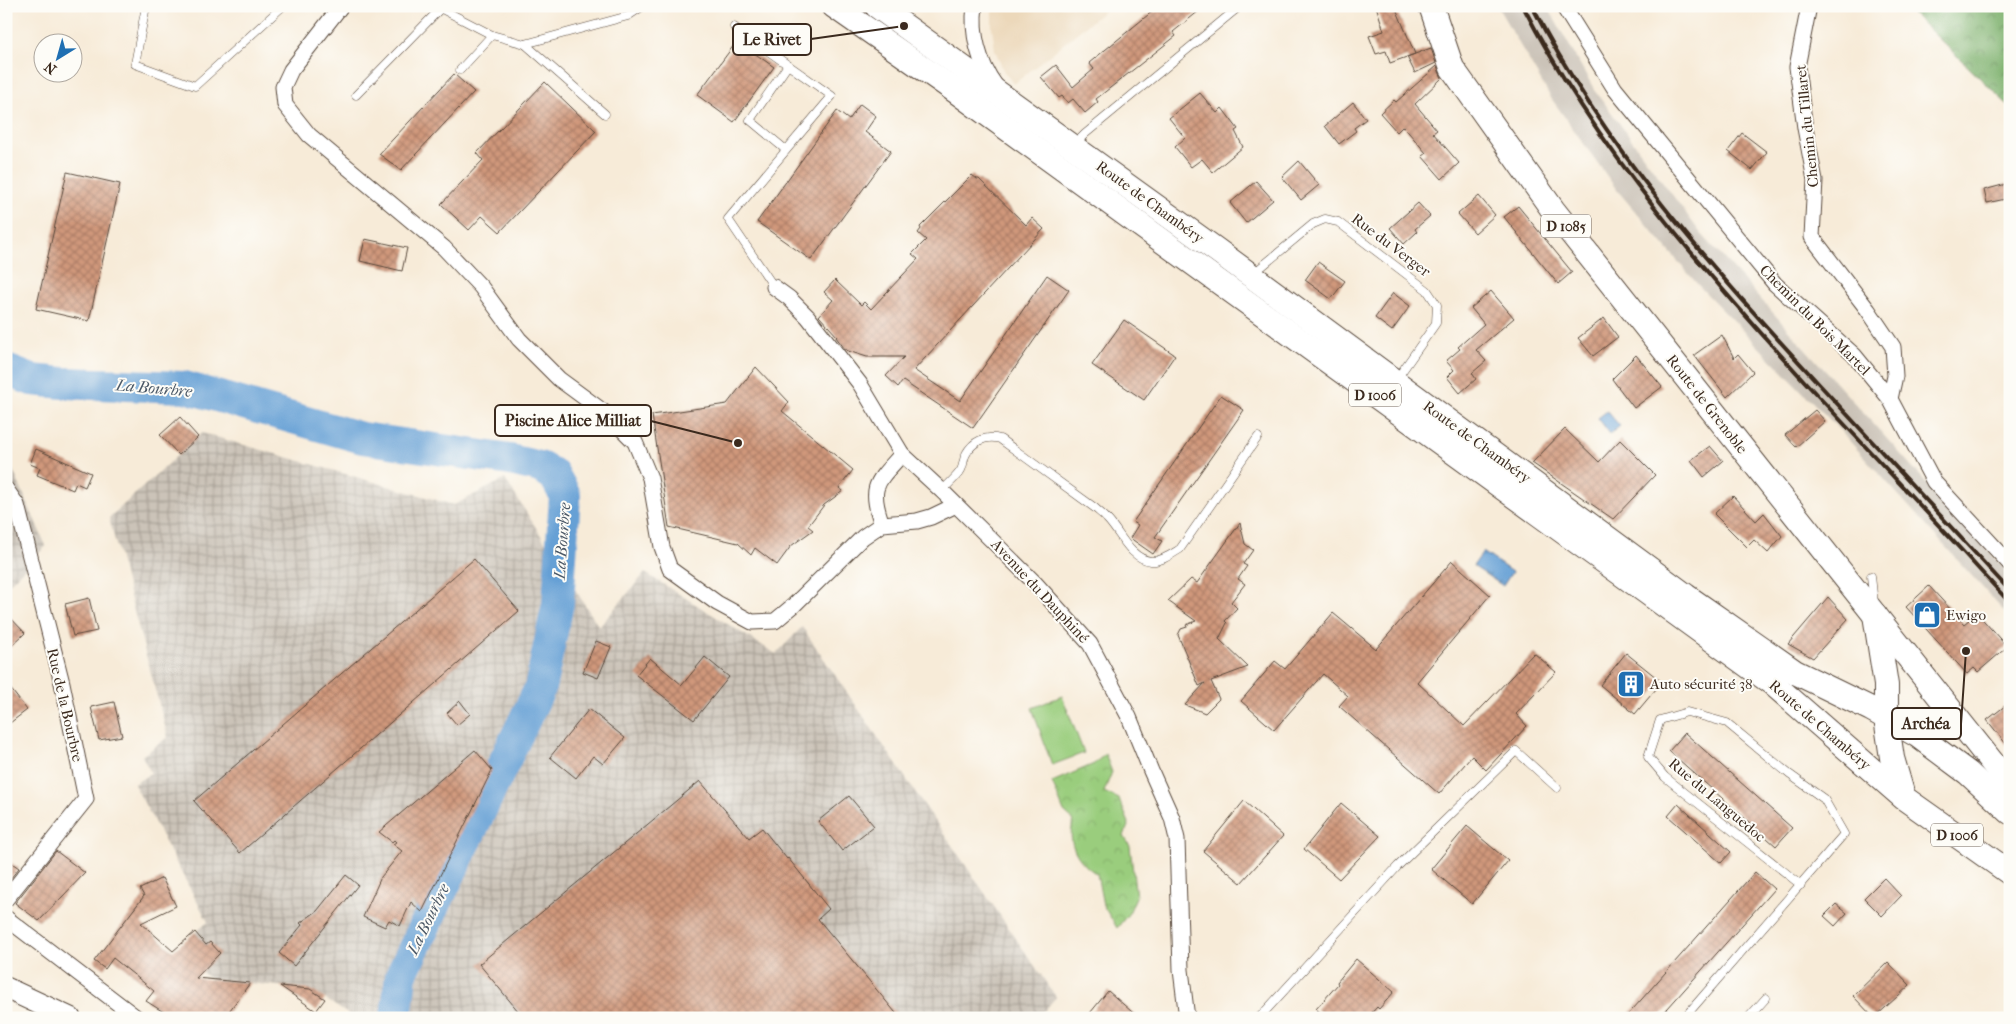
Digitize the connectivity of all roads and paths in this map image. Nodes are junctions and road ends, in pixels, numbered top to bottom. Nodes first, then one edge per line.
1 (146, 6) edge
2 (283, 6) edge
3 (341, 6) edge
4 (642, 6) edge
5 (834, 6) edge
6 (877, 6) edge
7 (975, 6) edge
8 (1240, 6) edge
9 (1431, 6) edge
10 (1563, 6) edge
11 (1809, 6) edge
12 (438, 7) edge
13 (734, 27) dead end
14 (492, 34) junction
15 (525, 44) junction
16 (788, 65) junction
17 (460, 70) dead end
18 (356, 95) dead end
19 (1001, 95) junction
20 (605, 114) dead end
21 (1073, 146) junction
22 (786, 150) junction
23 (1251, 276) junction
24 (774, 287) joint
25 (1394, 381) junction
26 (1890, 399) junction
27 (1258, 436) dead end
28 (902, 454) junction
29 (6, 489) edge
30 (942, 491) junction
31 (956, 505) junction
32 (882, 524) junction
33 (2010, 564) edge
34 (1872, 576) dead end
35 (1875, 613) junction
36 (1886, 718) junction
37 (2010, 785) edge
38 (1557, 788) dead end
39 (1904, 798) junction
40 (2010, 812) edge
41 (2010, 873) edge
42 (1801, 885) junction
43 (6, 899) edge
44 (6, 918) edge
45 (6, 988) edge
46 (1766, 998) dead end
47 (70, 1018) edge
48 (137, 1018) edge
49 (1187, 1018) edge
50 (1259, 1018) edge
51 (1684, 1018) edge
52 (1748, 1018) edge

1 - 2 lane
3 - 32 street
4 - 15 lane
5 - 39 main road, Route de Chambéry / D 1006
6 - 19 main road, Route de Chambéry / D 1006
7 - 19 street
8 - 21 lane
9 - 35 main road, Route de Grenoble / D 1085
10 - 26 street, Chemin du Bois Martel
11 - 26 street, Chemin du Tillaret
12 - 14 lane
12 - 18 lane
13 - 16 lane
14 - 15 lane
14 - 17 lane
15 - 20 lane
16 - 22 lane
16 - 22 lane
19 - 21 main road, Route de Chambéry / D 1006
21 - 23 main road, Route de Chambéry / D 1006
22 - 24 lane
23 - 25 main road, Route de Chambéry / D 1006
23 - 25 lane, Rue du Verger
24 - 28 street, Avenue du Dauphiné
25 - 36 main road, Route de Chambéry / D 1006
26 - 33 street, Chemin du Bois Martel
27 - 30 lane
28 - 30 street, Avenue du Dauphiné
28 - 32 street
29 - 43 street, Rue de la Bourbre
30 - 31 street, Avenue du Dauphiné
31 - 32 street
31 - 49 street, Avenue du Dauphiné
34 - 35 lane
35 - 36 main road
35 - 37 main road, Route de Grenoble / D 1085
36 - 39 main road
36 - 40 main road, Route de Chambéry / D 1006
38 - 50 lane
39 - 41 main road, D 1006
42 - 42 lane, Rue du Languedoc
42 - 51 lane, Rue du Languedoc
44 - 48 street
45 - 47 main road
46 - 52 lane

